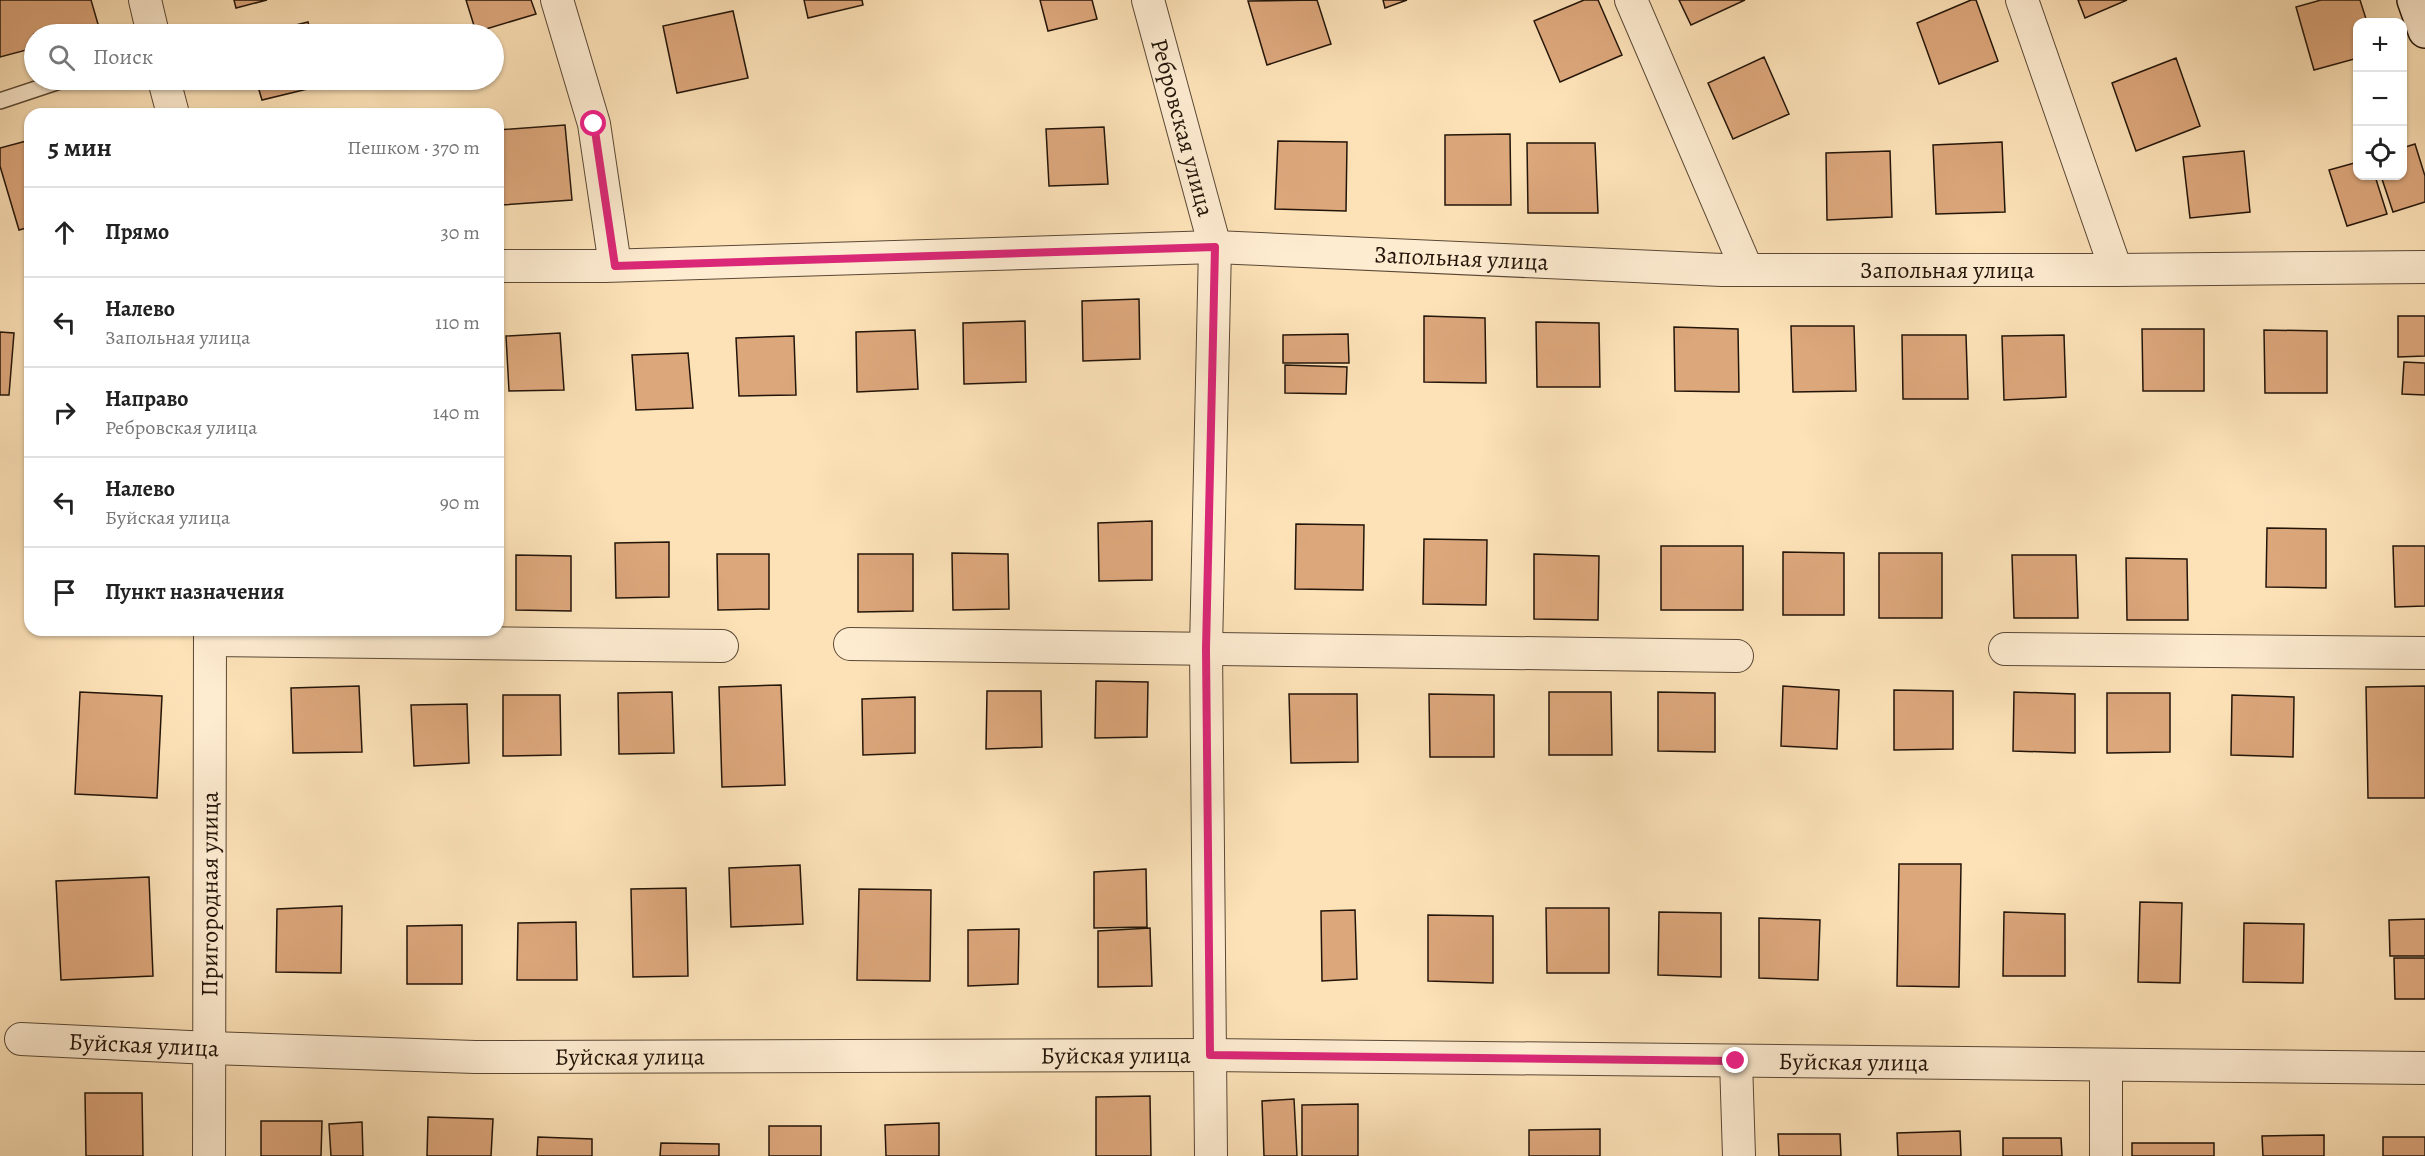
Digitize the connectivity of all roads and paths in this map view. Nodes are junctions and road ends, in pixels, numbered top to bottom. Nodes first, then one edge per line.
1 (145, 0) edge
2 (557, 0) edge
3 (1148, 0) edge
4 (1631, 0) edge
5 (2022, 0) edge
6 (2414, 0) edge
7 (151, 24) edge
8 (2425, 31) edge
9 (33, 90) edge
10 (167, 90) edge
11 (0, 101) edge
12 (172, 108) edge
13 (1215, 247) junction
14 (504, 266) edge
15 (615, 266) junction
16 (2425, 267) edge
17 (1747, 270) junction
18 (2116, 270) junction
19 (210, 636) edge
20 (257, 636) edge
21 (850, 644) dead end
22 (722, 646) dead end
23 (1206, 649) junction
24 (2005, 649) dead end
25 (2425, 653) edge
26 (1737, 656) dead end
27 (21, 1039) dead end
28 (210, 1048) junction
29 (1210, 1055) junction
30 (1736, 1061) junction
31 (2106, 1065) junction
32 (2425, 1068) edge
33 (208, 1156) edge
34 (1210, 1156) edge
35 (1739, 1156) edge
36 (2106, 1156) edge

1 - 7 street
2 - 15 street
3 - 13 street, Ребровская улица
4 - 17 street
5 - 18 street
6 - 8 street
9 - 11 lane
10 - 12 street
13 - 15 street, Запольная улица
13 - 17 street, Запольная улица
13 - 23 street, Ребровская улица
14 - 15 street, Запольная улица
16 - 18 street, Запольная улица
17 - 18 street, Запольная улица
19 - 28 street, Пригородная улица
20 - 22 street
21 - 23 street
23 - 26 street
23 - 29 street, Ребровская улица
24 - 25 street
27 - 28 street, Буйская улица
28 - 29 street, Буйская улица
28 - 33 street, Пригородная улица
29 - 30 street, Буйская улица
29 - 34 street, Ребровская улица
30 - 31 street, Буйская улица
30 - 35 street
31 - 32 street, Буйская улица
31 - 36 street

